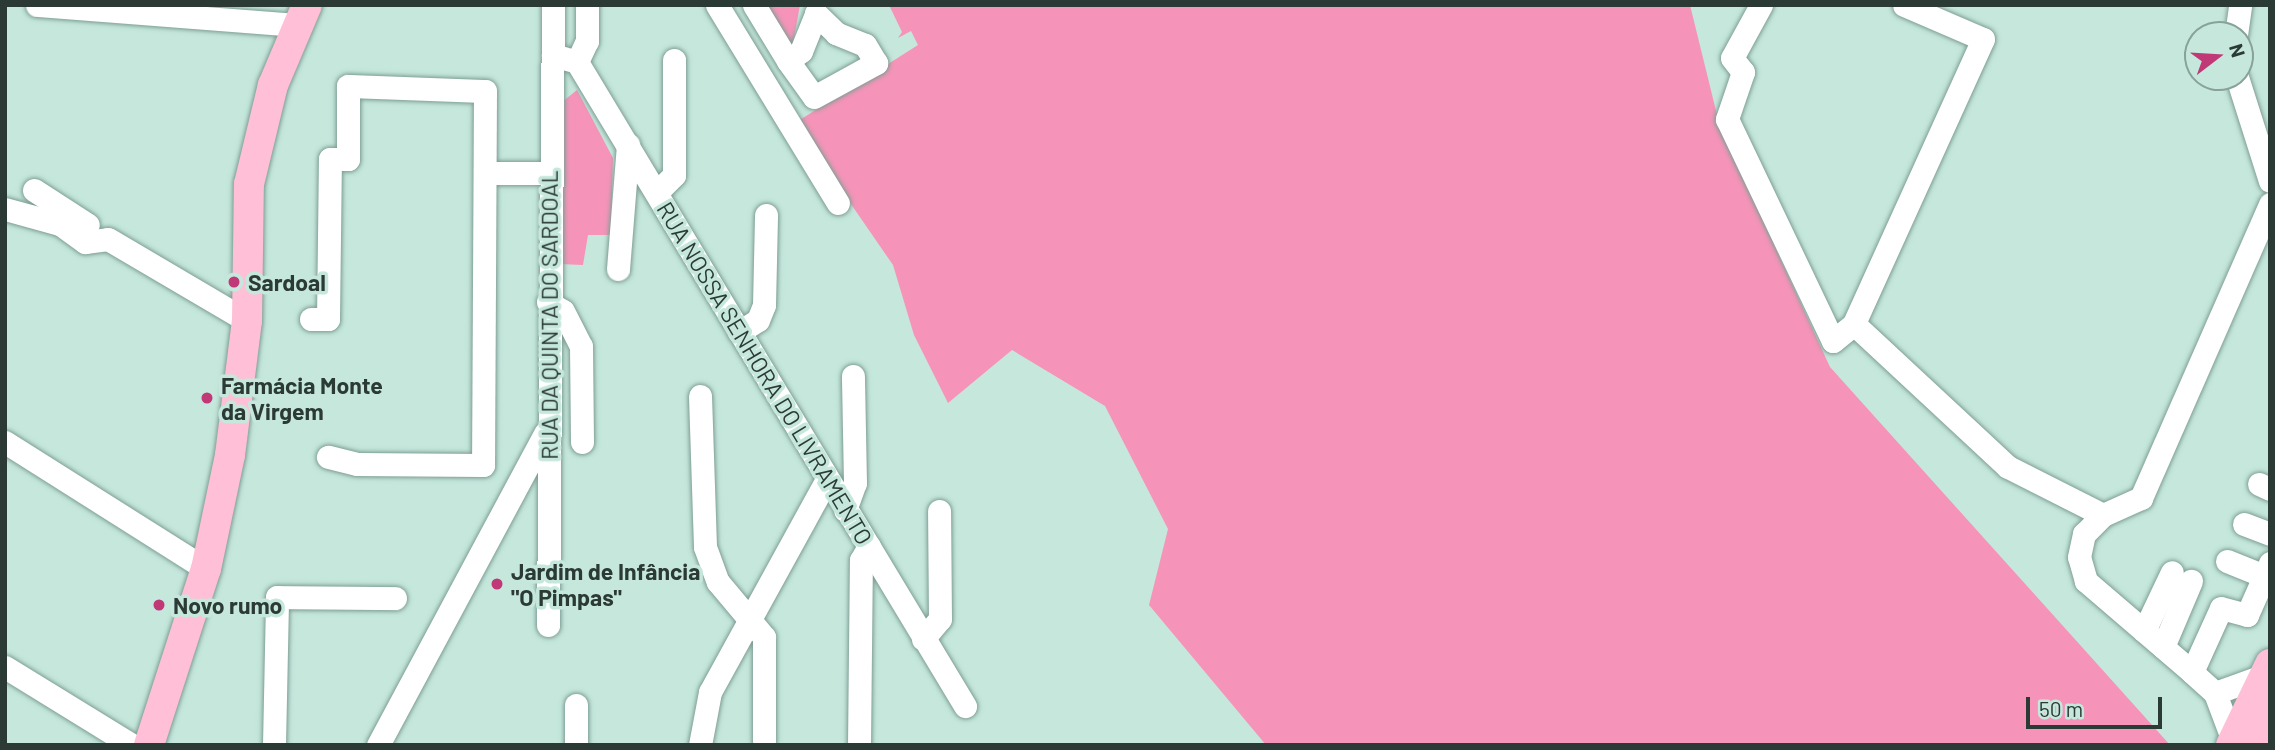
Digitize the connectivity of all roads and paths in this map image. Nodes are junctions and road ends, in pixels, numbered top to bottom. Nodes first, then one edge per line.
1 (37, 5) edge
2 (175, 5) edge
3 (553, 5) edge
4 (587, 5) edge
5 (717, 5) edge
6 (754, 5) edge
7 (1761, 5) edge
8 (1903, 5) edge
9 (65, 7) edge
10 (301, 15) edge
11 (226, 21) junction
12 (553, 55) junction
13 (674, 60) dead end
14 (788, 61) dead end
15 (577, 62) junction
16 (2241, 91) edge
17 (628, 144) junction
18 (485, 173) junction
19 (550, 173) junction
20 (2270, 181) edge
21 (34, 190) dead end
22 (657, 192) junction
23 (838, 203) dead end
24 (2270, 204) edge
25 (5, 209) edge
26 (766, 215) dead end
27 (108, 239) junction
28 (618, 268) dead end
29 (548, 302) junction
30 (311, 319) dead end
31 (247, 321) junction
32 (1854, 324) junction
33 (738, 332) junction
34 (853, 376) dead end
35 (700, 396) dead end
36 (547, 428) junction
37 (5, 442) edge
38 (582, 442) dead end
39 (328, 457) dead end
40 (826, 481) junction
41 (845, 510) junction
42 (939, 510) dead end
43 (2103, 515) junction
44 (2244, 524) dead end
45 (2270, 534) edge
46 (869, 546) junction
47 (2227, 561) dead end
48 (206, 569) junction
49 (2267, 570) edge
50 (395, 598) dead end
51 (748, 619) junction
52 (548, 625) dead end
53 (2144, 631) junction
54 (923, 639) junction
55 (2163, 647) junction
56 (5, 667) edge
57 (2267, 669) edge
58 (2192, 672) junction
59 (2215, 693) junction
60 (576, 705) dead end
61 (965, 706) dead end
62 (2270, 712) edge
63 (764, 741) dead end
64 (2239, 744) edge
65 (132, 745) edge
66 (149, 745) edge
67 (274, 745) edge
68 (378, 745) edge
69 (576, 745) edge
70 (699, 745) edge
71 (859, 745) edge

1 - 9 street
2 - 11 street
3 - 12 street, RUA DA QUINTA DO SARDOAL
4 - 15 street
5 - 23 street
6 - 14 street
7 - 32 street
8 - 32 street
9 - 11 street
10 - 11 street
10 - 31 main road
12 - 15 street
12 - 19 street, RUA DA QUINTA DO SARDOAL
13 - 22 street
15 - 17 street, RUA NOSSA SENHORA DO LIVRAMENTO
16 - 20 street
17 - 22 street, RUA NOSSA SENHORA DO LIVRAMENTO
17 - 28 street
18 - 19 street
18 - 30 street
18 - 39 street
19 - 29 street, RUA DA QUINTA DO SARDOAL
21 - 27 street
22 - 33 street, RUA NOSSA SENHORA DO LIVRAMENTO
24 - 43 street
25 - 27 street
26 - 33 street
27 - 31 street
29 - 36 street, RUA DA QUINTA DO SARDOAL
29 - 38 street
31 - 48 main road
32 - 43 street
33 - 40 street, RUA NOSSA SENHORA DO LIVRAMENTO
34 - 41 street
35 - 51 street
36 - 52 street, RUA DA QUINTA DO SARDOAL
36 - 68 street
37 - 48 street
40 - 41 street, RUA NOSSA SENHORA DO LIVRAMENTO
40 - 51 street
41 - 46 street, RUA NOSSA SENHORA DO LIVRAMENTO
42 - 54 street
43 - 53 street
44 - 45 street
46 - 54 street, RUA NOSSA SENHORA DO LIVRAMENTO
46 - 71 street
47 - 49 street
48 - 66 main road
49 - 58 street
50 - 67 street
51 - 63 street
51 - 70 street
53 - 55 street
53 - 55 street
54 - 61 street, RUA NOSSA SENHORA DO LIVRAMENTO
55 - 58 street
56 - 65 street
57 - 59 street
57 - 64 main road
58 - 59 street
59 - 64 street
60 - 69 street
62 - 64 main road

